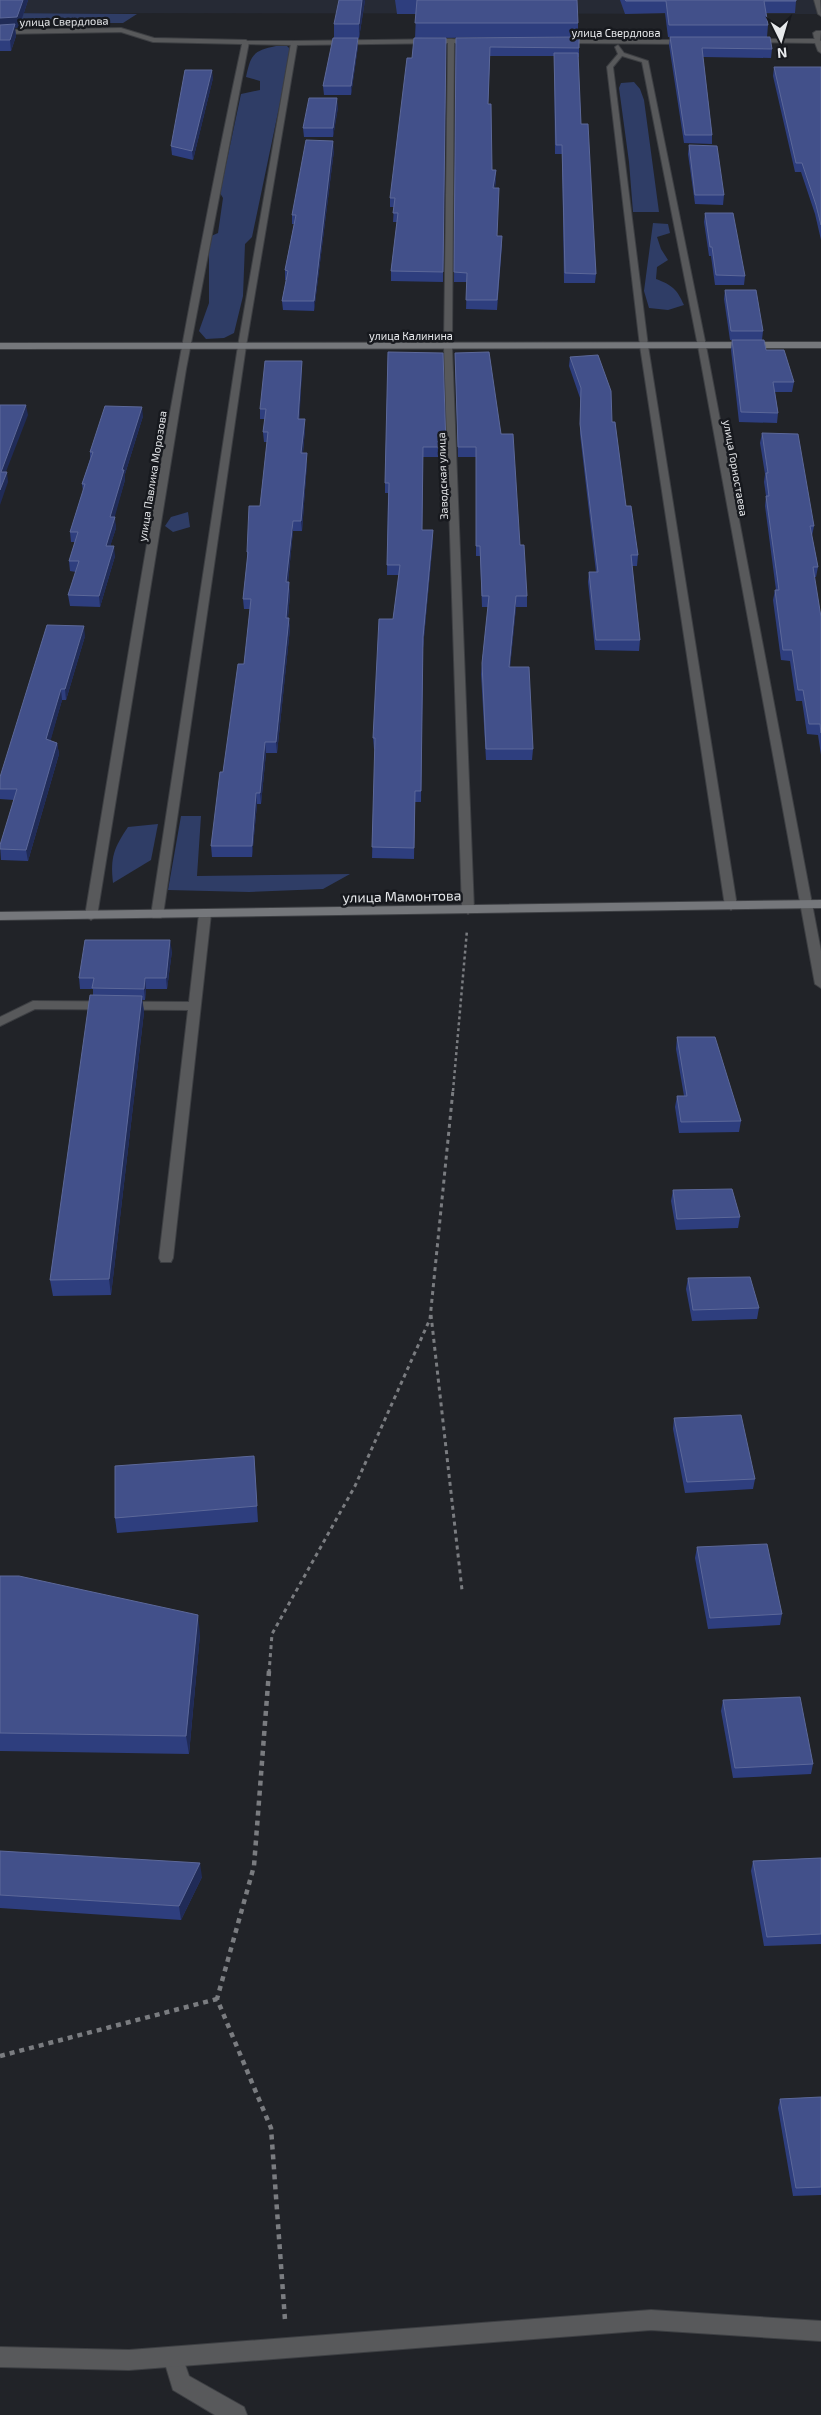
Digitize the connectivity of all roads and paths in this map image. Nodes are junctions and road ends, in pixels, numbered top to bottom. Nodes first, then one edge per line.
1 (817, 0) edge
2 (821, 14) edge
3 (0, 32) edge
4 (821, 33) edge
5 (451, 41) junction
6 (480, 41) edge
7 (558, 41) edge
8 (750, 41) edge
9 (818, 41) junction
10 (246, 42) junction
11 (615, 42) junction
12 (693, 42) edge
13 (294, 43) junction
14 (821, 51) edge
15 (621, 54) junction
16 (821, 345) edge
17 (0, 346) edge
18 (185, 346) junction
19 (242, 346) junction
20 (644, 346) junction
21 (702, 346) junction
22 (448, 347) junction
23 (805, 904) junction
24 (821, 904) edge
25 (731, 906) junction
26 (468, 910) junction
27 (205, 914) junction
28 (156, 915) junction
29 (0, 916) edge
30 (91, 916) junction
31 (821, 984) edge
32 (195, 1006) junction
33 (0, 1022) edge
34 (166, 1258) dead end
35 (431, 1309) junction
36 (462, 1590) dead end
37 (218, 1999) junction
38 (0, 2056) edge
39 (821, 2331) edge
40 (287, 2348) junction
41 (0, 2356) edge
42 (172, 2357) junction
43 (236, 2415) edge

1 - 2 street
3 - 10 street, улица Свердлова
4 - 9 street
5 - 6 street
5 - 13 street
5 - 22 street, Заводская улица
7 - 11 street, улица Свердлова
8 - 9 street
9 - 14 street
10 - 13 street, улица Свердлова
10 - 18 street, улица Павлика Морозова
11 - 12 street, улица Свердлова
11 - 15 street
13 - 19 street
15 - 20 street
15 - 21 street, улица Горностаева
16 - 21 main road, улица Калинина
17 - 18 main road, улица Калинина
18 - 19 main road, улица Калинина
18 - 30 street, улица Павлика Морозова
19 - 22 main road, улица Калинина
19 - 28 street
20 - 21 main road, улица Калинина
20 - 22 main road, улица Калинина
20 - 25 street
21 - 23 street, улица Горностаева
22 - 26 street, Заводская улица
23 - 24 main road, улица Мамонтова
23 - 25 main road, улица Мамонтова
23 - 31 street, улица Горностаева
25 - 26 main road, улица Мамонтова
26 - 27 main road, улица Мамонтова
26 - 35 path
27 - 28 main road, улица Мамонтова
27 - 32 street
28 - 30 main road, улица Мамонтова
29 - 30 main road, улица Мамонтова
32 - 33 street
32 - 34 street
35 - 36 path
35 - 37 path
37 - 38 path
37 - 40 path
39 - 40 street
40 - 42 street
41 - 42 street
42 - 43 street

